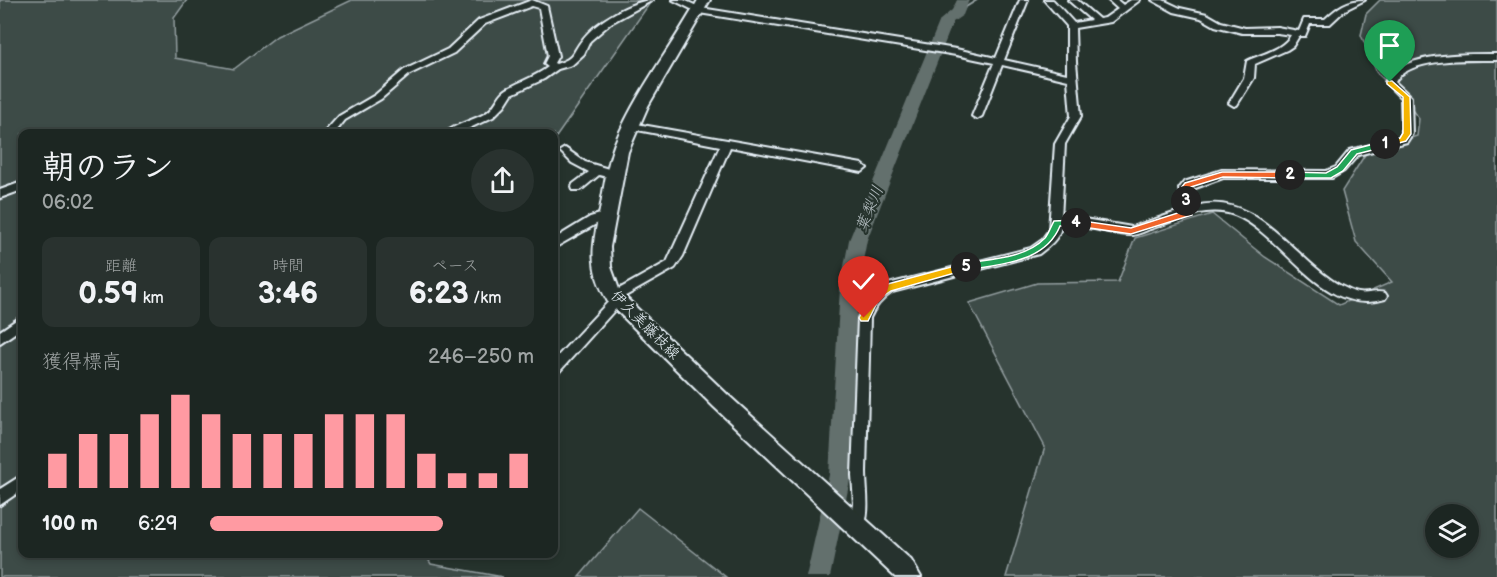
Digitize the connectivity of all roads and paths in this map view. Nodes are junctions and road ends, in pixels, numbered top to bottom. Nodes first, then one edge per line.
1 (649, 0) edge
2 (677, 0) edge
3 (1024, 0) edge
4 (1048, 0) edge
5 (1072, 0) edge
6 (1112, 0) edge
7 (1136, 0) edge
8 (1156, 0) edge
9 (1361, 0) edge
10 (701, 5) edge
11 (1122, 8) junction
12 (1098, 22) junction
13 (1071, 26) junction
14 (1296, 33) junction
15 (1497, 57) edge
16 (998, 61) junction
17 (555, 67) junction
18 (1073, 78) junction
19 (1234, 103) dead end
20 (977, 116) dead end
21 (632, 126) junction
22 (332, 129) edge
23 (456, 129) edge
24 (726, 144) junction
25 (565, 151) dead end
26 (862, 168) dead end
27 (597, 171) junction
28 (615, 175) junction
29 (18, 187) edge
30 (577, 187) dead end
31 (0, 194) edge
32 (1189, 213) junction
33 (607, 216) junction
34 (1057, 223) junction
35 (558, 242) edge
36 (1382, 296) dead end
37 (616, 299) junction
38 (18, 324) edge
39 (0, 338) edge
40 (558, 364) edge
41 (18, 485) edge
42 (0, 498) edge
43 (853, 523) junction
44 (909, 577) edge

1 - 17 street
2 - 10 street
3 - 16 street
4 - 13 street
5 - 12 street
6 - 11 street
7 - 11 street
8 - 14 street
9 - 14 street
10 - 16 street
10 - 21 main road, 伊久美藤枝線
11 - 12 street
12 - 13 street
13 - 18 street
14 - 19 street
15 - 32 street
16 - 18 street
16 - 20 street
17 - 22 street
17 - 23 street
18 - 34 street
21 - 24 street
21 - 28 main road, 伊久美藤枝線
24 - 26 street
24 - 37 street
25 - 27 street
27 - 28 street
27 - 30 street
28 - 33 main road, 伊久美藤枝線
29 - 31 street
32 - 34 street
32 - 36 street
33 - 35 street
33 - 37 main road, 伊久美藤枝線
34 - 43 street
37 - 40 street
37 - 43 main road, 伊久美藤枝線
38 - 39 street
41 - 42 street
43 - 44 main road, 伊久美藤枝線

